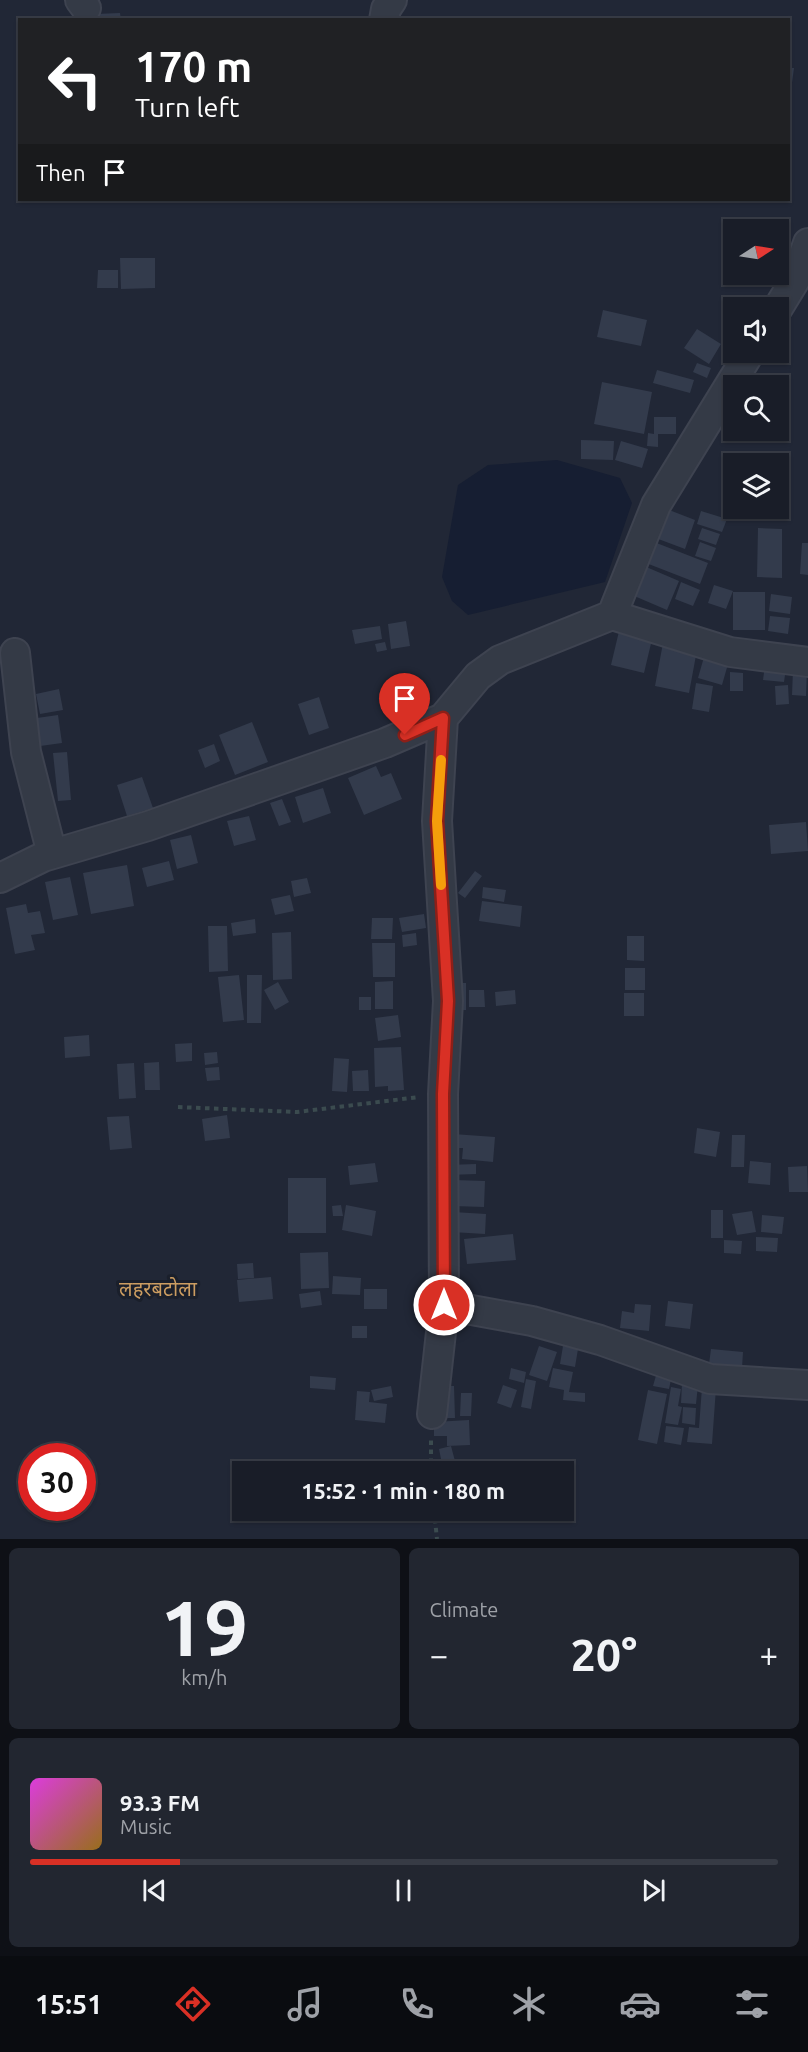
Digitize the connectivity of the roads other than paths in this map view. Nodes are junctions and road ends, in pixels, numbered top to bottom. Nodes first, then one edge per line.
1 (392, 0) edge
2 (384, 18) edge
3 (808, 243) edge
4 (785, 297) edge
5 (743, 363) edge
6 (612, 615) junction
7 (15, 653) dead end
8 (808, 662) edge
9 (443, 718) junction
10 (52, 854) junction
11 (0, 878) edge
12 (444, 1305) junction
13 (808, 1385) edge
14 (432, 1414) road end

1 - 2 street
3 - 4 street
5 - 6 street
6 - 8 street
6 - 9 street
7 - 10 street
9 - 10 street
9 - 12 street
10 - 11 street
12 - 13 street
12 - 14 street

